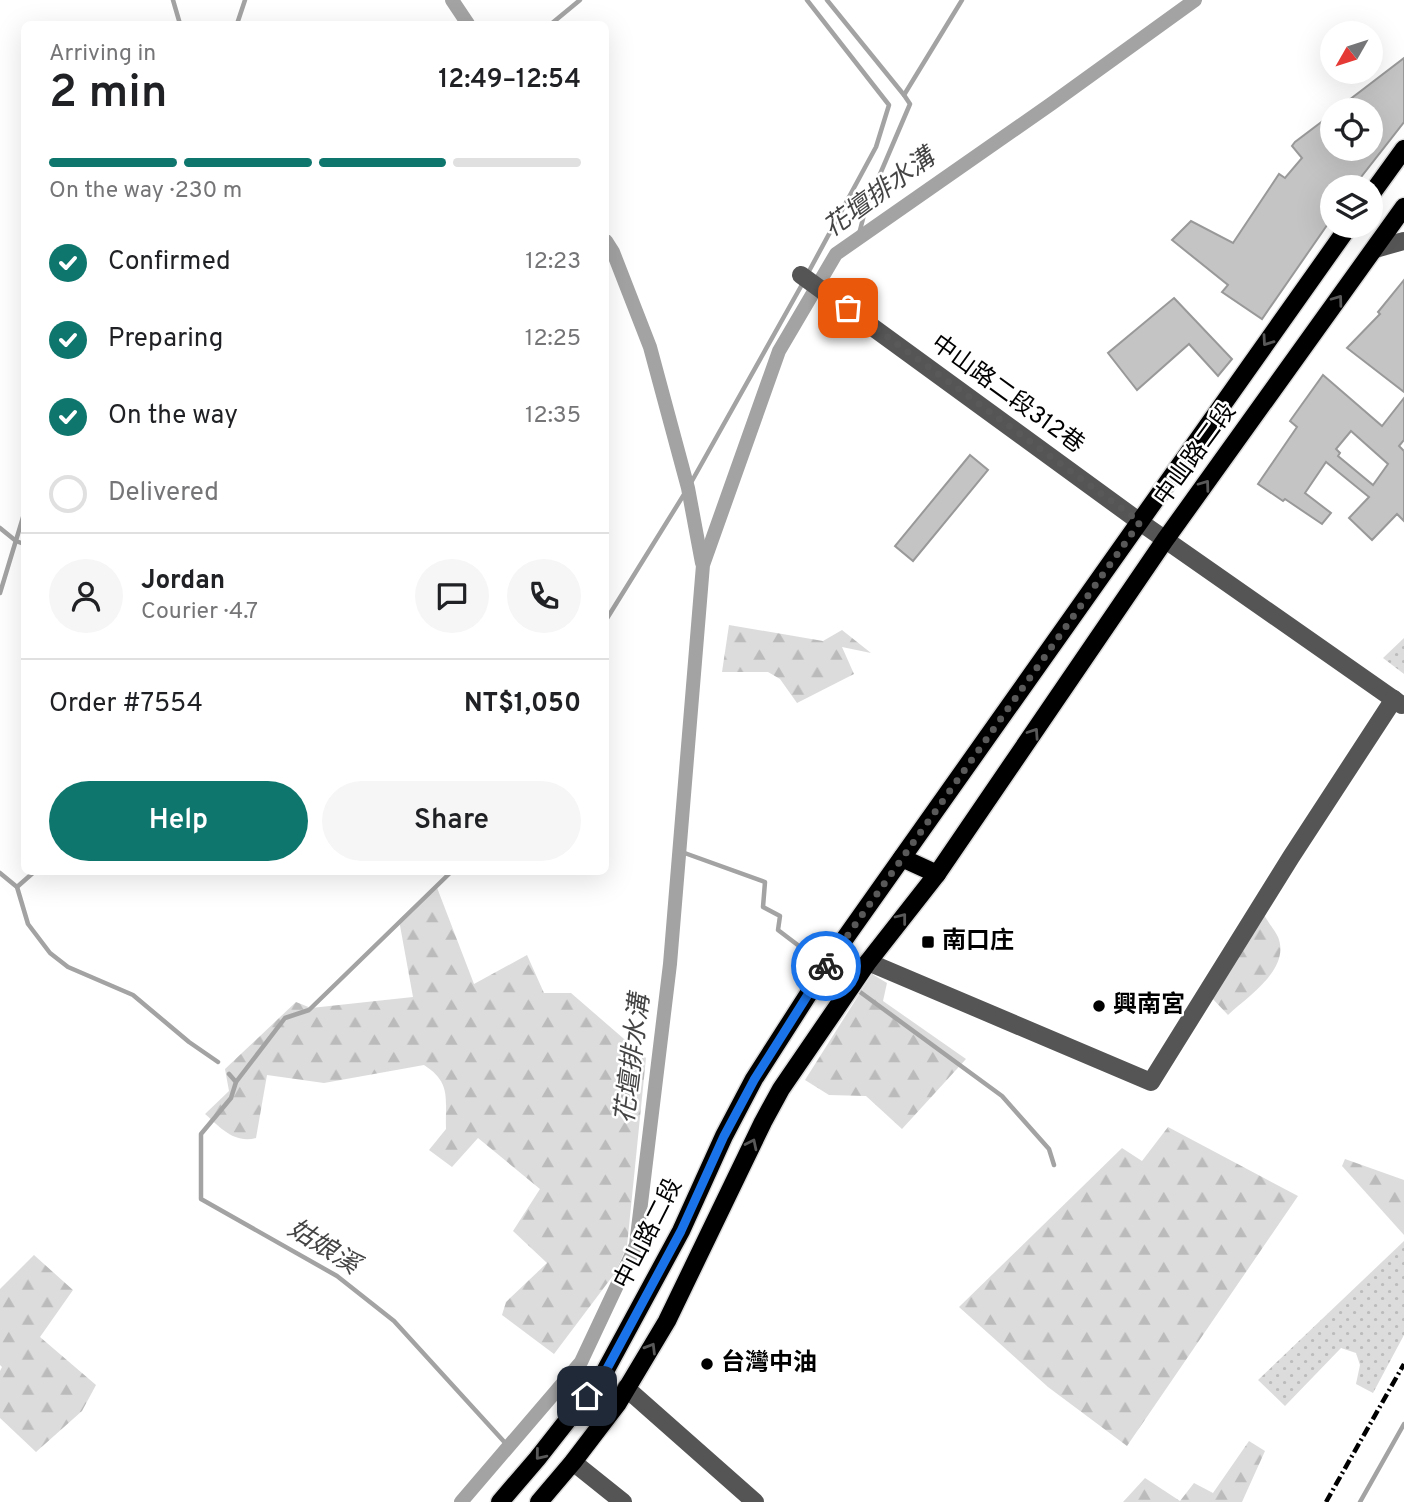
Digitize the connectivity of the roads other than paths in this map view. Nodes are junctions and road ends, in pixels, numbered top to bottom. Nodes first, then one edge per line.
1 (1404, 149) edge
2 (1383, 178) edge
3 (1404, 207) edge
4 (1341, 238) edge
5 (1404, 240) edge
6 (1375, 249) junction
7 (801, 275) dead end
8 (1153, 531) junction
9 (1399, 703) edge
10 (902, 858) junction
11 (937, 874) junction
12 (864, 967) junction
13 (626, 1388) junction
14 (573, 1462) junction
15 (500, 1502) edge
16 (539, 1502) edge
17 (623, 1502) edge
18 (755, 1502) edge

1 - 2 main road
3 - 6 main road, 中山路二段
4 -> 8 main road, 中山路二段
5 - 6 street
8 -> 6 main road, 中山路二段
7 - 8 street, 中山路二段312巷
8 - 9 street, 中山路二段312巷
8 - 10 main road, 中山路二段
11 -> 8 main road, 中山路二段
9 - 12 street
10 - 11 main road
10 -> 15 main road, 中山路二段
12 -> 11 main road, 中山路二段
13 -> 12 main road, 中山路二段
13 - 14 main road
13 - 18 street
14 - 16 main road
14 - 17 street

